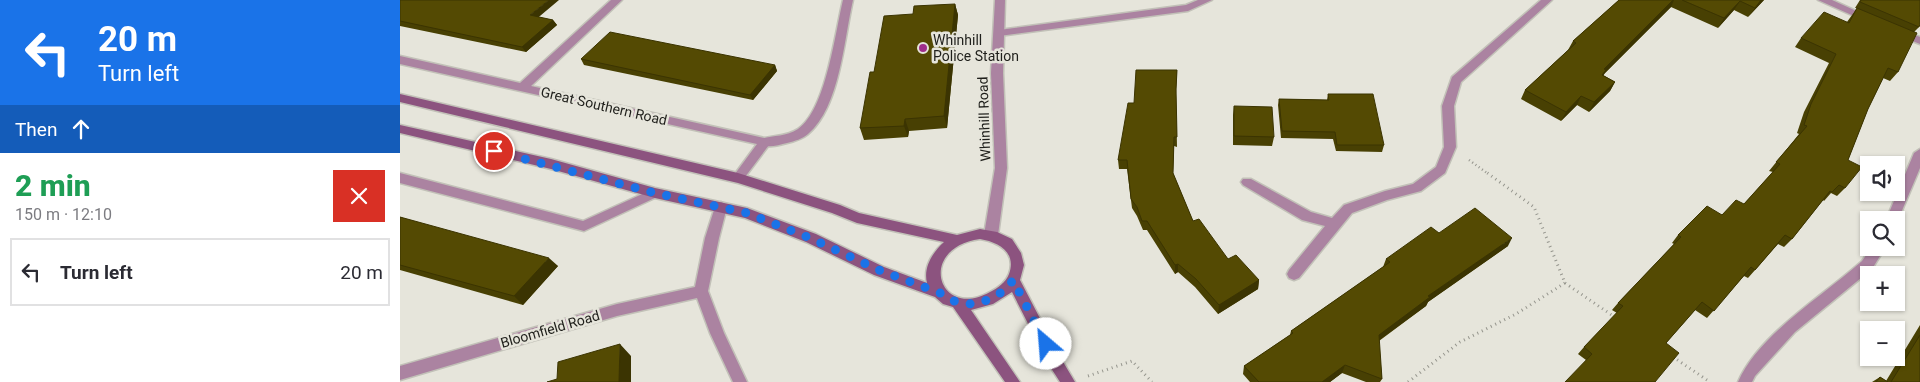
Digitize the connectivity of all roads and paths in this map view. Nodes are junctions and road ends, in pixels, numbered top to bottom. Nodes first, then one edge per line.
1 (617, 0) edge
2 (848, 0) edge
3 (1000, 0) edge
4 (1207, 0) edge
5 (1547, 0) edge
6 (1823, 0) edge
7 (998, 33) junction
8 (1920, 41) edge
9 (400, 60) edge
10 (522, 88) junction
11 (400, 98) edge
12 (400, 128) edge
13 (765, 142) junction
14 (1450, 147) junction
15 (1920, 153) edge
16 (400, 178) edge
17 (738, 178) junction
18 (1247, 182) dead end
19 (655, 193) junction
20 (721, 207) junction
21 (1896, 211) edge
22 (1334, 224) junction
23 (991, 235) junction
24 (958, 240) junction
25 (1873, 256) edge
26 (1294, 274) dead end
27 (1013, 280) junction
28 (1565, 283) junction
29 (701, 291) junction
30 (940, 293) junction
31 (956, 302) junction
32 (1622, 322) edge
33 (1670, 354) edge
34 (400, 372) edge
35 (1073, 380) edge
36 (740, 382) edge
37 (1013, 382) edge
38 (1152, 382) edge
39 (1408, 382) edge
40 (1710, 382) edge
41 (1745, 382) edge

1 - 10 street
2 - 13 street
3 - 7 street, Whinhill Road
4 - 7 street
5 - 14 street
6 - 8 street
7 - 23 street, Whinhill Road
9 - 10 street, Great Southern Road
10 - 13 street, Great Southern Road
11 - 17 main road
12 - 19 main road
13 - 17 street
14 - 22 street
14 - 28 path
15 - 21 street
16 - 19 street
17 - 24 main road
18 - 22 street
19 - 20 main road
20 - 29 street
20 - 30 main road
22 - 26 street
23 - 24 main road
23 - 27 main road
24 - 30 main road
25 - 41 street
27 - 31 main road
27 - 35 main road
28 - 32 path
28 - 39 path
29 - 34 street, Bloomfield Road
29 - 36 street
30 - 31 main road
31 - 37 main road
33 - 40 path
35 - 38 path

